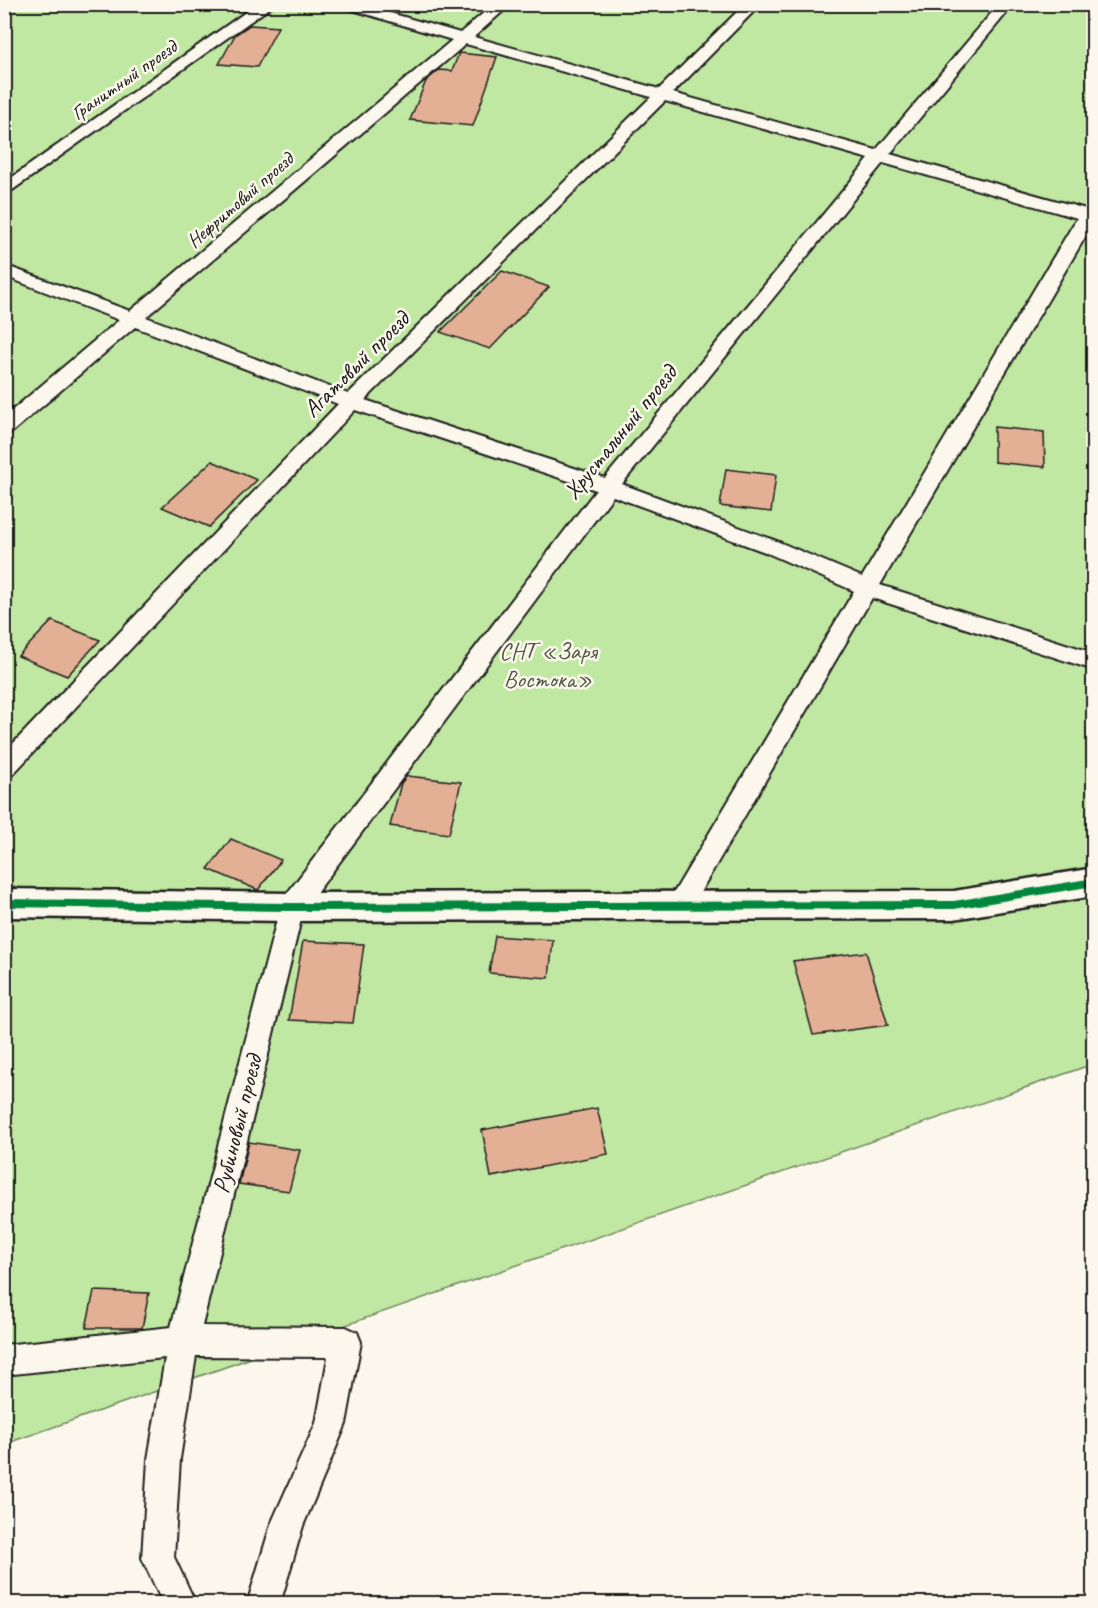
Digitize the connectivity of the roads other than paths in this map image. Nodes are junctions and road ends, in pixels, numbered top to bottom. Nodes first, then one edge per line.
1 (268, 4) edge
2 (340, 4) edge
3 (504, 4) edge
4 (754, 4) edge
5 (1007, 4) edge
6 (461, 39) junction
7 (662, 95) junction
8 (880, 156) junction
9 (4, 191) edge
10 (1090, 216) edge
11 (4, 270) edge
12 (134, 319) junction
13 (351, 402) junction
14 (4, 428) edge
15 (609, 487) junction
16 (866, 588) junction
17 (1094, 663) edge
18 (4, 769) edge
19 (1093, 881) edge
20 (4, 903) edge
21 (679, 906) junction
22 (291, 907) junction
23 (183, 1341) junction
24 (4, 1360) edge
25 (180, 1604) edge
26 (263, 1604) edge

1 - 9 lane, Гранитный проезд
2 - 6 lane
3 - 6 lane, Нефритовый проезд
4 - 7 lane, Агатовый проезд
5 - 8 lane, Хрустальный проезд
6 - 7 lane
6 - 12 lane, Нефритовый проезд
7 - 8 lane
7 - 13 lane, Агатовый проезд
8 - 10 lane
8 - 15 lane, Хрустальный проезд
10 - 16 lane
11 - 12 lane
12 - 13 lane
12 - 14 lane, Нефритовый проезд
13 - 15 lane
13 - 18 lane, Агатовый проезд
15 - 16 lane
15 - 22 lane, Хрустальный проезд
16 - 17 lane
16 - 21 lane
19 - 21 street
20 - 22 street
21 - 22 street
22 - 23 lane, Рубиновый проезд
23 - 24 lane
23 - 25 lane, Рубиновый проезд
23 - 26 lane

